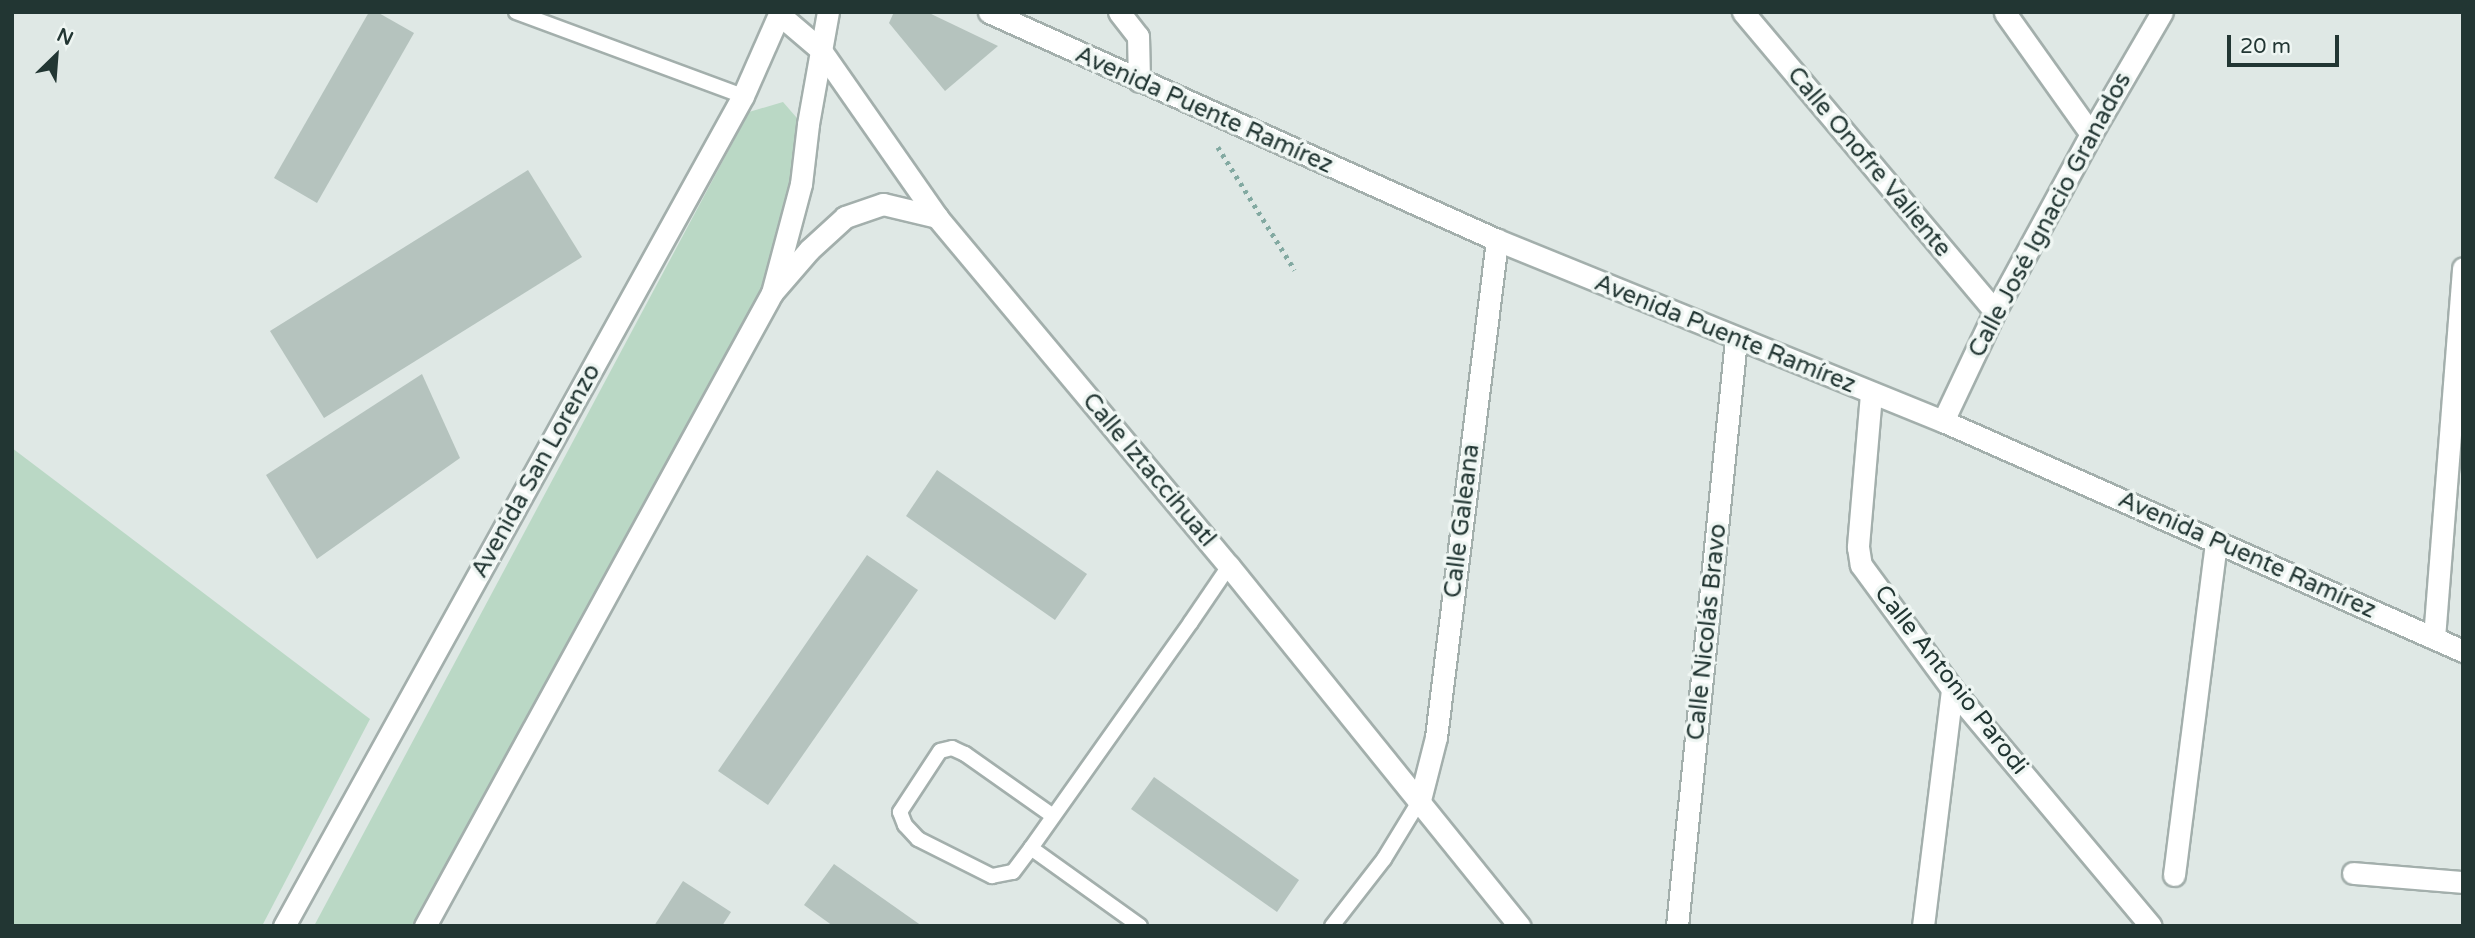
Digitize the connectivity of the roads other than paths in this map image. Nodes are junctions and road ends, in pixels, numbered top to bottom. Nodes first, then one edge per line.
1 (516, 12) edge
2 (828, 12) edge
3 (989, 12) edge
4 (1119, 12) edge
5 (1743, 12) edge
6 (2162, 12) edge
7 (780, 13) edge
8 (2005, 13) edge
9 (820, 50) junction
10 (1139, 81) junction
11 (743, 96) junction
12 (2091, 134) junction
13 (937, 217) junction
14 (1497, 240) junction
15 (2463, 268) edge
16 (772, 293) junction
17 (1995, 311) junction
18 (1736, 339) junction
19 (1871, 394) junction
20 (1943, 421) junction
21 (2217, 542) junction
22 (1229, 566) junction
23 (2434, 638) junction
24 (2463, 650) edge
25 (1952, 689) junction
26 (1420, 800) junction
27 (1053, 816) junction
28 (1031, 848) junction
29 (2353, 873) dead end
30 (2174, 875) dead end
31 (2463, 882) edge
32 (284, 926) edge
33 (425, 926) edge
34 (1140, 926) edge
35 (1332, 926) edge
36 (1520, 926) edge
37 (1677, 926) edge
38 (1923, 926) edge
39 (2151, 926) edge

1 - 11 lane
2 - 9 street
3 - 10 street, Avenida Puente Ramírez
4 - 10 street
5 - 17 street, Calle Onofre Valiente
6 - 12 street, Calle José Ignacio Granados
7 - 9 street, Calle Iztaccihuatl
7 - 11 street, Avenida San Lorenzo
8 - 12 street
9 - 13 street, Calle Iztaccihuatl
9 - 16 street
10 - 14 street, Avenida Puente Ramírez
11 - 32 street, Avenida San Lorenzo
12 - 17 street, Calle José Ignacio Granados
13 - 16 street
13 - 22 street, Calle Iztaccihuatl
14 - 18 street, Avenida Puente Ramírez
14 - 26 street, Calle Galeana
15 - 23 street
16 - 33 street
17 - 20 street, Calle José Ignacio Granados
18 - 19 street, Avenida Puente Ramírez
18 - 37 street, Calle Nicolás Bravo
19 - 20 street, Avenida Puente Ramírez
19 - 25 street, Calle Antonio Parodi
20 - 21 street, Avenida Puente Ramírez
21 - 23 street, Avenida Puente Ramírez
21 - 30 street
22 - 26 street, Calle Iztaccihuatl
22 - 27 lane
23 - 24 street, Avenida Puente Ramírez
25 - 38 street
25 - 39 street, Calle Antonio Parodi
26 - 35 lane
26 - 36 street, Calle Iztaccihuatl
27 - 28 lane
27 - 28 lane
28 - 34 lane
29 - 31 street

